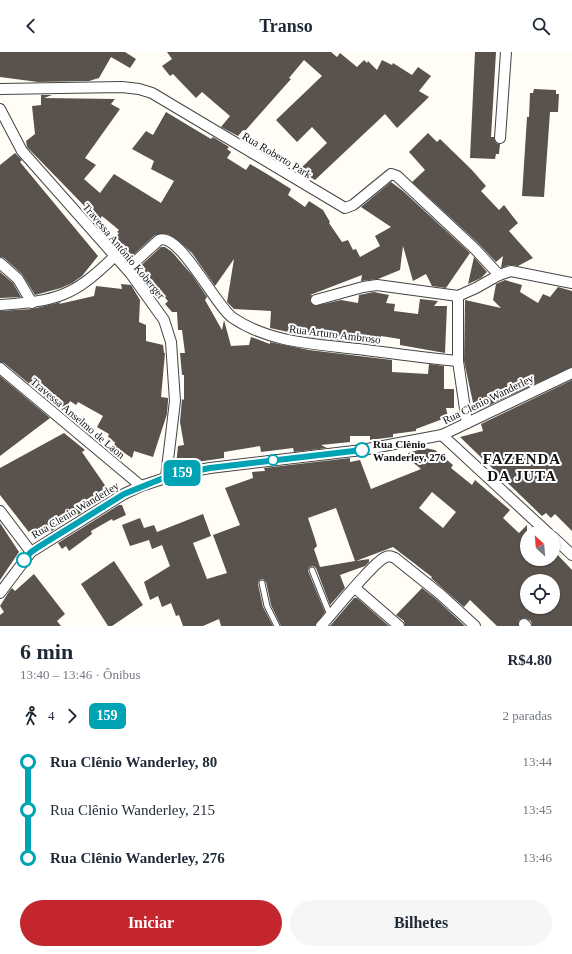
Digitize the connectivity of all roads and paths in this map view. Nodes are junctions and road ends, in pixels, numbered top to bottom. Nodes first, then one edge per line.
1 (506, 52) edge
2 (0, 89) edge
3 (0, 109) edge
4 (500, 138) dead end
5 (115, 256) junction
6 (0, 263) edge
7 (127, 269) junction
8 (499, 275) junction
9 (572, 283) edge
10 (458, 296) junction
11 (316, 300) dead end
12 (32, 303) junction
13 (0, 306) edge
14 (458, 361) junction
15 (0, 368) edge
16 (572, 373) edge
17 (467, 423) junction
18 (442, 435) junction
19 (166, 477) junction
20 (141, 486) junction
21 (0, 511) edge
22 (540, 526) edge
23 (560, 544) edge
24 (31, 552) junction
25 (572, 555) edge
26 (312, 570) dead end
27 (262, 583) dead end
28 (355, 588) junction
29 (0, 593) edge
30 (331, 616) junction
31 (277, 626) edge
32 (321, 626) edge
33 (399, 626) edge
34 (475, 626) edge

1 - 4 street
2 - 8 street, Rua Roberto Park
3 - 5 street, Travessa Antônio Koberger
5 - 7 street, Travessa Antônio Koberger
5 - 12 street
6 - 12 street
7 - 14 street, Rua Arturo Ambroso
7 - 19 street, Travessa Antônio Koberger
8 - 9 street
8 - 10 street
10 - 11 street
10 - 14 street
12 - 13 street
14 - 17 street
15 - 20 street, Travessa Anselmo de Laon
16 - 17 street, Rua Clenio Wanderley
17 - 18 street, Rua Clenio Wanderley
18 - 19 street, Rua Clenio Wanderley
18 - 22 street
19 - 20 street, Rua Clenio Wanderley
20 - 24 street, Rua Clenio Wanderley
21 - 24 street
23 - 25 street
24 - 29 street, Rua Clenio Wanderley
26 - 30 lane
27 - 31 lane
28 - 30 street
28 - 33 street
28 - 34 street
30 - 32 street

